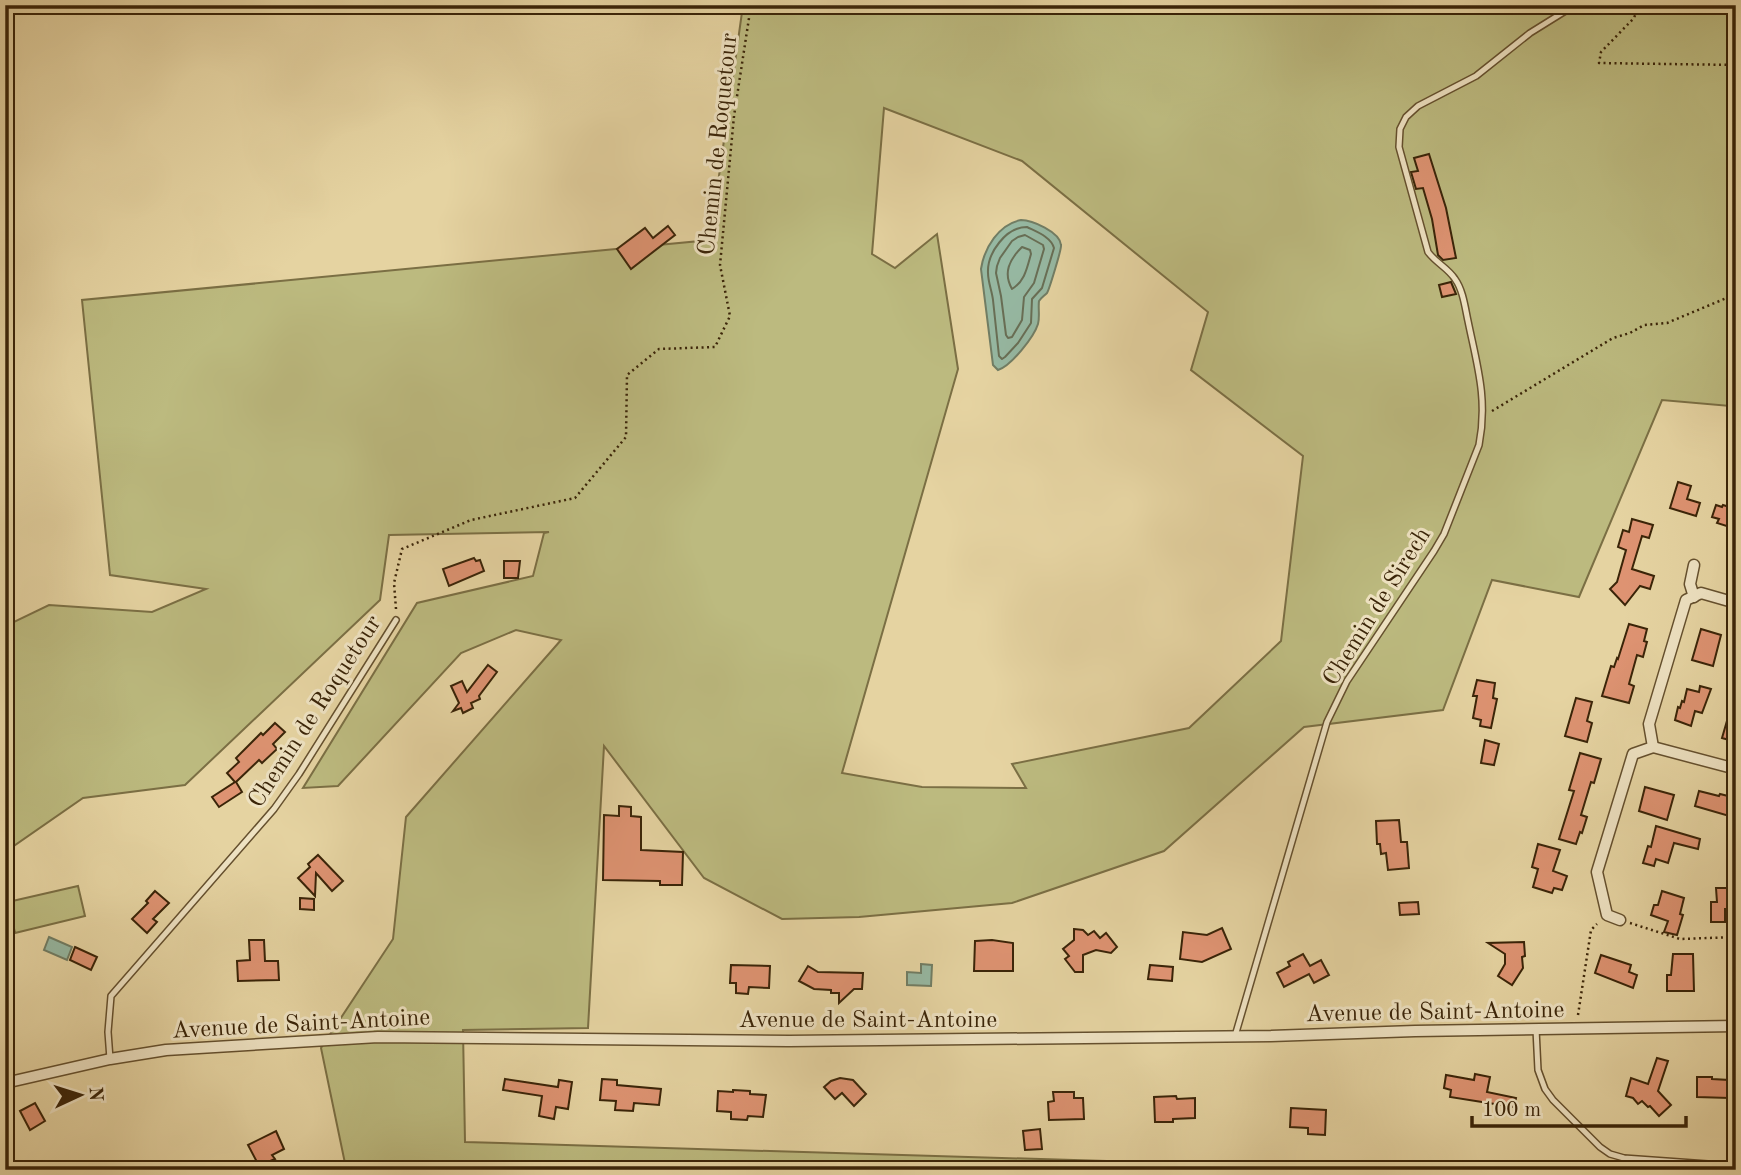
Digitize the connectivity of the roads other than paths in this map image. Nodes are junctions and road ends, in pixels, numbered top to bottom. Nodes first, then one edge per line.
1 (1575, 5) edge
2 (1694, 565) dead end
3 (1690, 598) junction
4 (1736, 603) edge
5 (396, 620) road end
6 (1653, 747) junction
7 (1736, 769) edge
8 (1620, 920) road end
9 (1736, 1026) edge
10 (1536, 1029) junction
11 (1235, 1036) junction
12 (110, 1059) junction
13 (5, 1083) edge
14 (1736, 1166) edge

1 - 11 lane, Chemin de Sirech
2 - 3 street
3 - 4 street
3 - 6 street
5 - 12 lane, Chemin de Roquetour
6 - 7 street
6 - 8 street
9 - 10 street, Avenue de Saint-Antoine
10 - 11 street, Avenue de Saint-Antoine
10 - 14 lane
11 - 12 street, Avenue de Saint-Antoine
12 - 13 street, Avenue de Saint-Antoine

